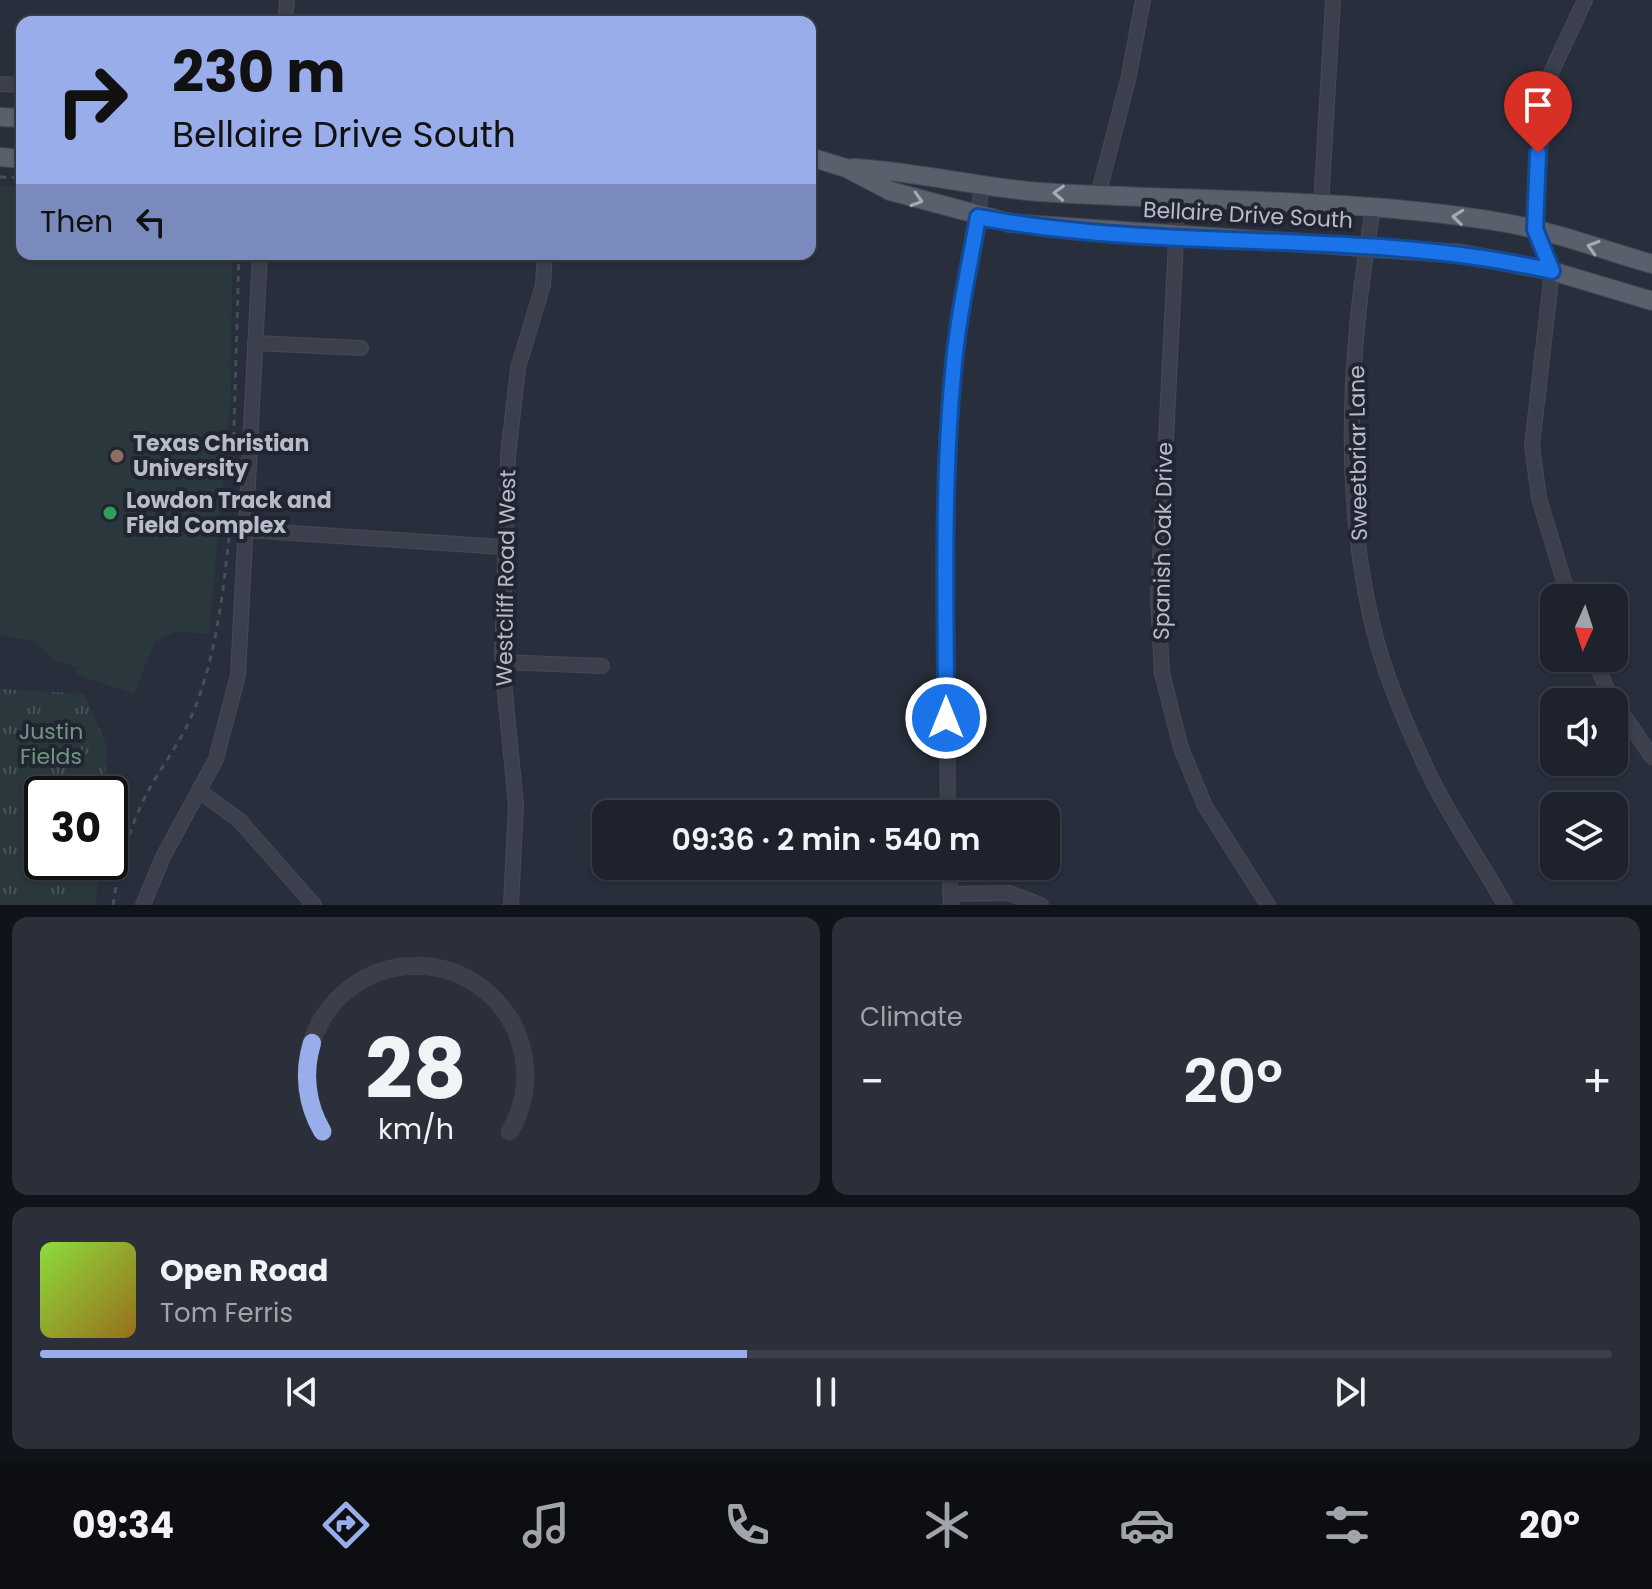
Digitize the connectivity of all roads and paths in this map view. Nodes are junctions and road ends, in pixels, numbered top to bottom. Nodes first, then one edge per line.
1 (1143, 0) edge
2 (1333, 0) edge
3 (1585, 0) edge
4 (816, 159) edge
5 (846, 168) junction
6 (982, 187) junction
7 (1098, 195) junction
8 (1178, 200) junction
9 (1321, 206) junction
10 (1373, 210) junction
11 (978, 217) junction
12 (1535, 229) junction
13 (1176, 236) junction
14 (1367, 245) junction
15 (239, 260) edge
16 (260, 260) edge
17 (545, 260) edge
18 (1652, 264) edge
19 (1552, 271) junction
20 (1652, 301) edge
21 (255, 343) junction
22 (361, 348) dead end
23 (233, 465) dead end
24 (231, 527) dead end
25 (246, 530) junction
26 (503, 547) junction
27 (1565, 584) edge
28 (502, 662) junction
29 (602, 666) dead end
30 (1600, 672) edge
31 (1652, 757) edge
32 (199, 791) junction
33 (948, 800) edge
34 (950, 899) edge
35 (113, 905) edge
36 (143, 905) edge
37 (314, 905) edge
38 (511, 905) edge
39 (1041, 905) edge
40 (1268, 905) edge
41 (1505, 905) edge

1 - 7 street
2 - 9 street
3 - 12 street
4 - 5 main road, Bellaire Drive South
5 - 6 main road, Bellaire Drive South
5 -> 11 main road, Bellaire Drive South
7 -> 6 main road, Bellaire Drive South
6 - 11 street
7 - 8 main road, Bellaire Drive South
8 - 9 main road, Bellaire Drive South
8 - 13 street, Spanish Oak Drive
9 - 10 main road, Bellaire Drive South
12 -> 10 main road, Bellaire Drive South
10 - 14 street, Sweetbriar Lane
11 - 13 main road, Bellaire Drive South
11 - 33 street
18 -> 12 main road, Bellaire Drive South
12 - 19 street
13 - 14 main road, Bellaire Drive South
13 - 40 street, Spanish Oak Drive
14 - 19 main road, Bellaire Drive South
14 - 41 street, Sweetbriar Lane
15 - 23 path
16 - 21 street
17 - 26 street, Westcliff Road West
19 - 20 main road, Bellaire Drive South
19 - 27 street
21 - 22 street
21 - 25 street
24 - 35 path
25 - 26 street
25 - 32 street
26 - 28 street, Westcliff Road West
28 - 29 street
28 - 38 street, Westcliff Road West
30 - 31 street
32 - 36 street
32 - 37 street
34 - 39 street

